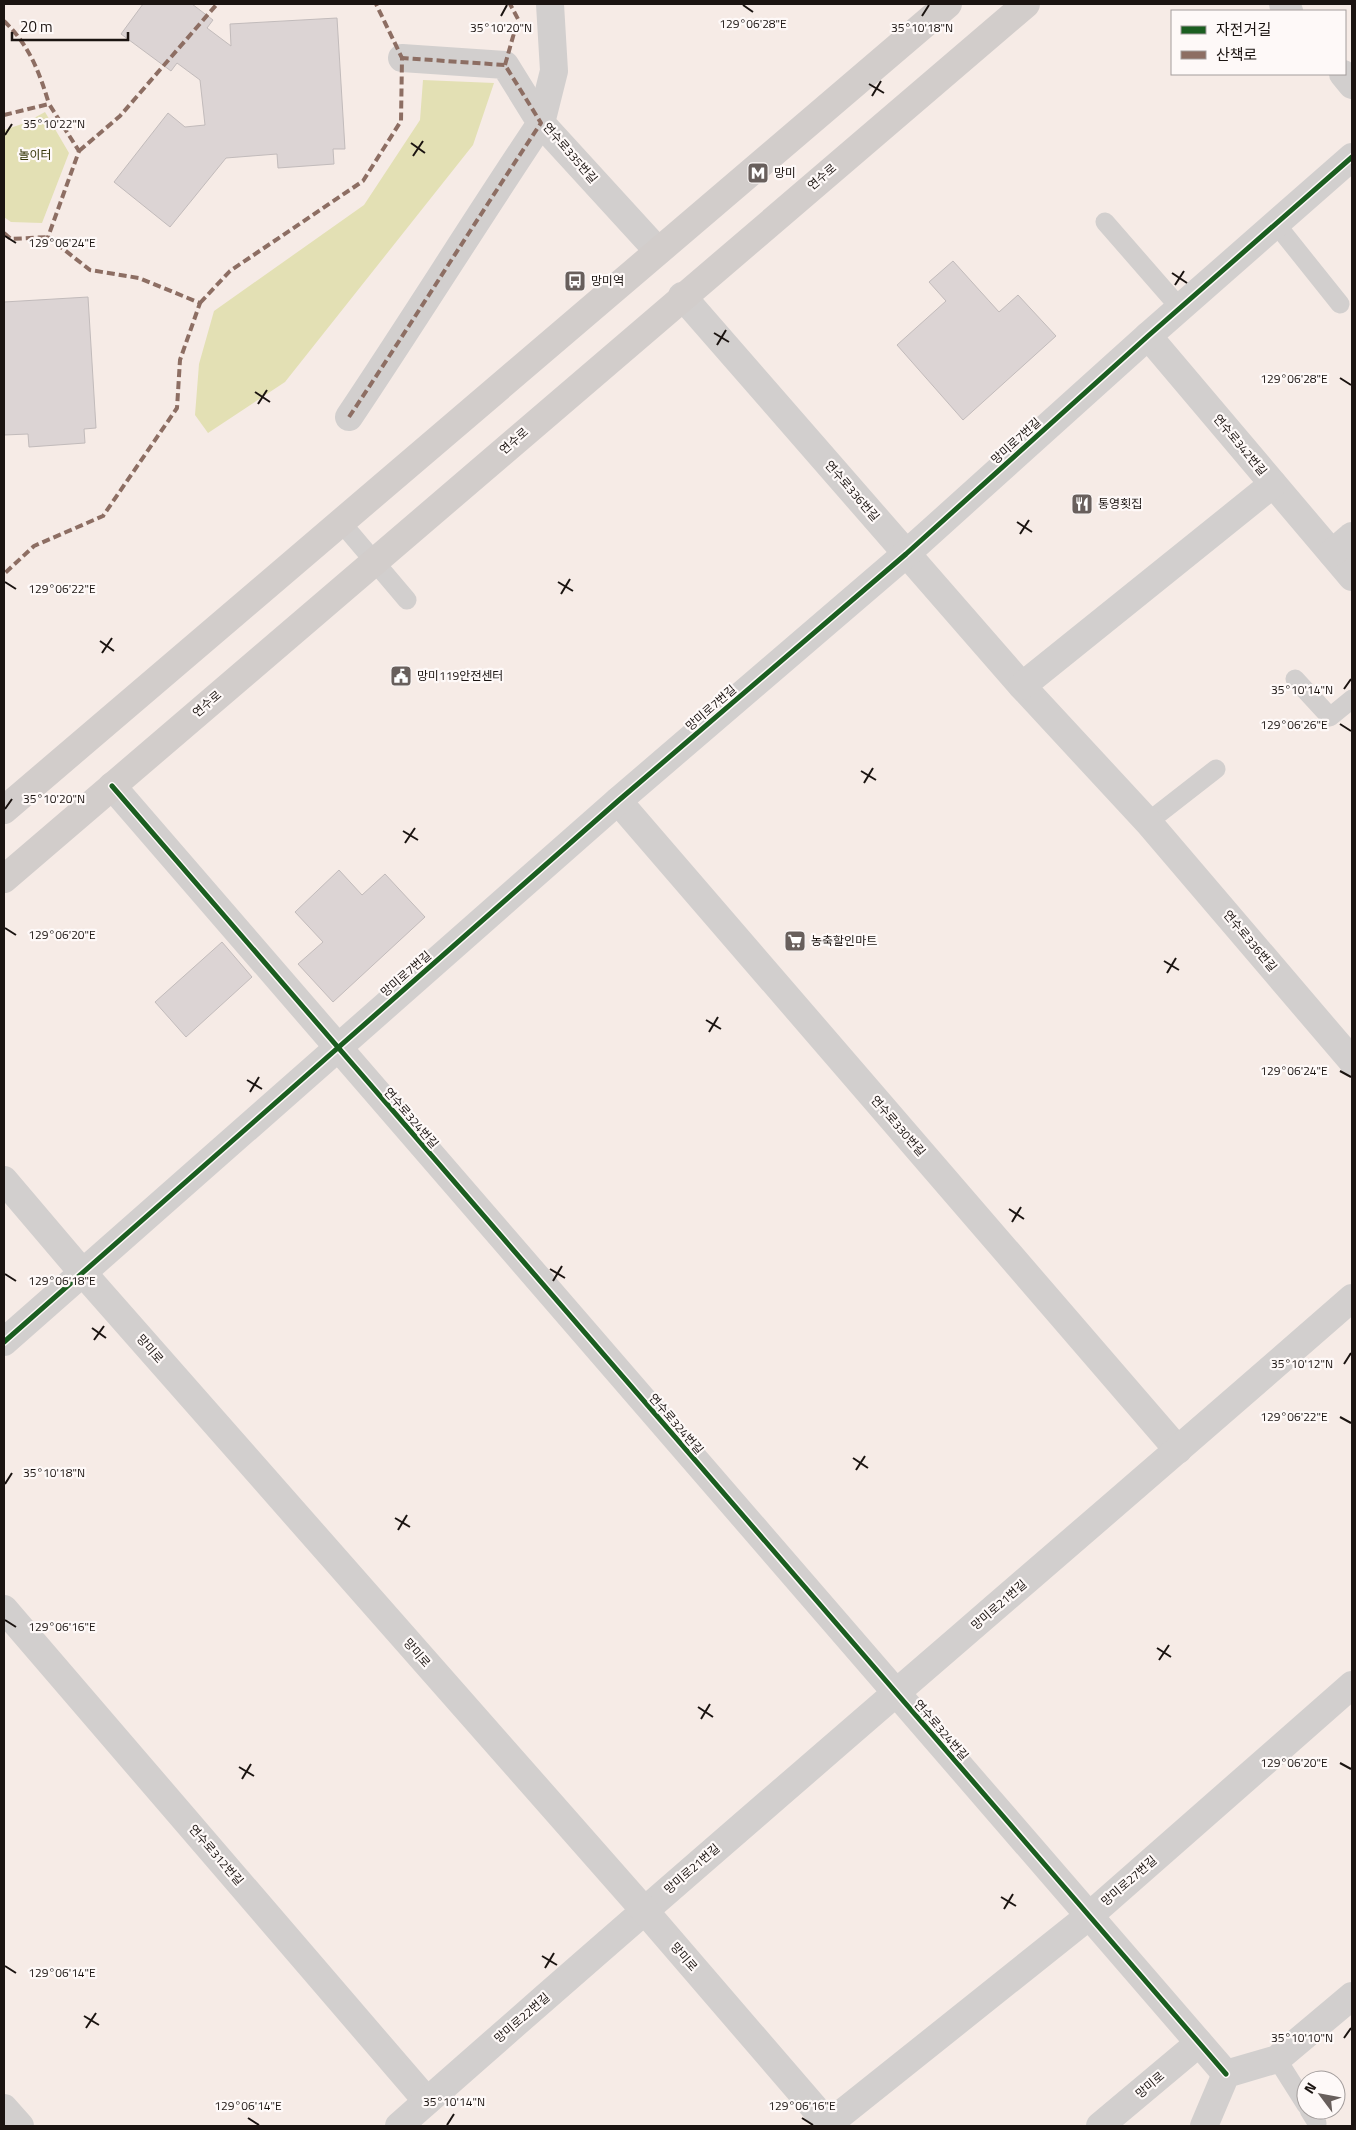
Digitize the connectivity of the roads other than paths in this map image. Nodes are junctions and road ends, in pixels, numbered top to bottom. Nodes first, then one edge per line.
1 (550, 4) edge
2 (948, 4) edge
3 (1026, 4) edge
4 (402, 58) dead end
5 (1344, 75) edge
6 (1352, 85) edge
7 (541, 123) junction
8 (1352, 157) edge
9 (1105, 222) dead end
10 (1276, 224) junction
11 (658, 251) junction
12 (682, 296) junction
13 (1340, 304) dead end
14 (1180, 308) junction
15 (1148, 336) junction
16 (349, 417) dead end
17 (1273, 484) junction
18 (340, 522) junction
19 (1342, 544) edge
20 (906, 554) junction
21 (373, 562) junction
22 (1352, 577) edge
23 (407, 600) dead end
24 (1295, 679) dead end
25 (1022, 686) junction
26 (1352, 699) edge
27 (1216, 769) dead end
28 (112, 786) junction
29 (618, 801) junction
30 (4, 810) edge
31 (1148, 822) junction
32 (4, 879) edge
33 (337, 1048) junction
34 (1352, 1061) edge
35 (4, 1180) edge
36 (83, 1273) junction
37 (1352, 1298) edge
38 (4, 1342) edge
39 (1178, 1450) junction
40 (4, 1610) edge
41 (1352, 1685) edge
42 (897, 1694) junction
43 (644, 1910) junction
44 (1089, 1916) junction
45 (1352, 1996) edge
46 (1199, 2043) junction
47 (1277, 2059) junction
48 (1226, 2074) junction
49 (1296, 2089) edge
50 (427, 2101) junction
51 (4, 2108) edge
52 (20, 2126) edge
53 (399, 2126) edge
54 (828, 2126) edge
55 (1100, 2126) edge
56 (1204, 2126) edge

1 - 7 street, 연수로335번길
2 - 11 main road
3 - 12 main road, 연수로
4 - 7 street
5 - 6 street
7 - 11 street, 연수로335번길
7 - 16 street
8 - 10 street, 망미로7번길
9 - 14 lane
10 - 13 lane
10 - 14 street, 망미로7번길
11 - 18 main road
12 - 20 street, 연수로336번길
12 - 21 main road, 연수로
14 - 15 street, 망미로7번길
15 - 17 street, 연수로342번길
15 - 20 street, 망미로7번길
17 - 19 street, 연수로342번길
17 - 25 street
18 - 21 lane
18 - 30 main road
19 - 22 street, 연수로342번길
20 - 25 street, 연수로336번길
20 - 29 street, 망미로7번길
21 - 23 lane
21 - 28 main road, 연수로
24 - 26 lane
25 - 31 street, 연수로336번길
27 - 31 lane
28 - 32 main road, 연수로
28 - 33 street, 연수로324번길
29 - 33 street, 망미로7번길
29 - 39 street, 연수로330번길
31 - 34 street, 연수로336번길
33 - 36 street, 망미로7번길
33 - 42 street, 연수로324번길
35 - 36 street, 망미로
36 - 38 street, 망미로7번길
36 - 43 street, 망미로
37 - 39 street, 망미로21번길
39 - 42 street, 망미로21번길
40 - 50 street, 연수로312번길
41 - 44 street, 망미로27번길
42 - 43 street, 망미로21번길
42 - 44 street, 연수로324번길
43 - 50 street, 망미로22번길
43 - 54 street, 망미로
44 - 46 street, 연수로324번길
44 - 54 street, 망미로27번길
45 - 47 street
46 - 48 street, 연수로324번길
46 - 55 street, 망미로
47 - 48 street
47 - 49 lane
48 - 56 street
50 - 53 street, 망미로22번길
51 - 52 street

